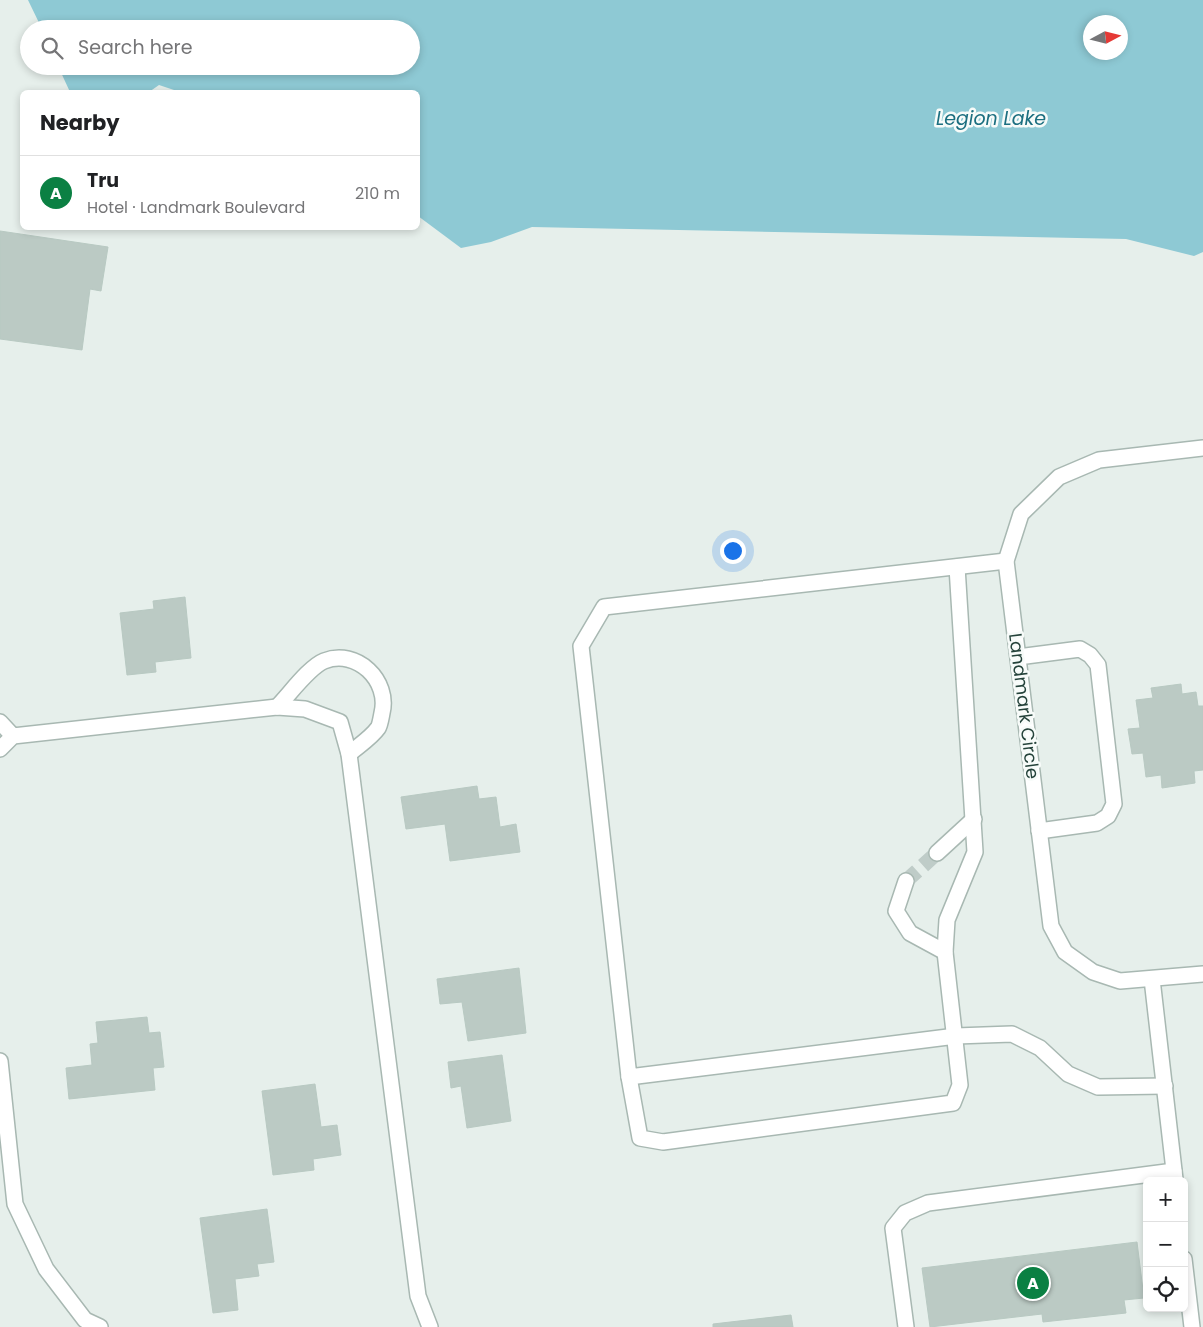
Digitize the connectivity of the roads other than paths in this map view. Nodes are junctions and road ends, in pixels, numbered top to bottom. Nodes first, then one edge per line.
1 (1203, 448) edge
2 (1006, 561) junction
3 (956, 567) junction
4 (1018, 656) junction
5 (277, 707) junction
6 (0, 722) edge
7 (14, 736) junction
8 (0, 750) edge
9 (349, 754) junction
10 (974, 819) junction
11 (1040, 831) junction
12 (937, 853) tunnel mouth
13 (906, 881) tunnel mouth
14 (945, 952) junction
15 (1203, 974) edge
16 (1152, 979) junction
17 (1203, 980) edge
18 (956, 1036) junction
19 (0, 1061) edge
20 (630, 1076) junction
21 (1165, 1086) junction
22 (1175, 1176) edge
23 (1185, 1267) edge
24 (426, 1326) edge
25 (100, 1327) edge
26 (906, 1327) edge
27 (1192, 1327) edge

1 - 2 street, Landmark Circle
2 - 3 street
2 - 4 street, Landmark Circle
3 - 10 street
3 - 20 street
4 - 11 street, Landmark Circle
4 - 11 street
5 - 7 street
5 - 9 street
5 - 9 street
6 - 7 street
7 - 8 street
9 - 24 street
10 - 12 street
10 - 14 street
11 - 16 street, Landmark Circle
13 - 14 street
14 - 18 street
15 - 16 street, Landmark Circle
15 - 17 street
16 - 21 street
18 - 20 street
18 - 20 street
18 - 21 street
19 - 25 street
21 - 22 street
22 - 26 street
23 - 27 street

